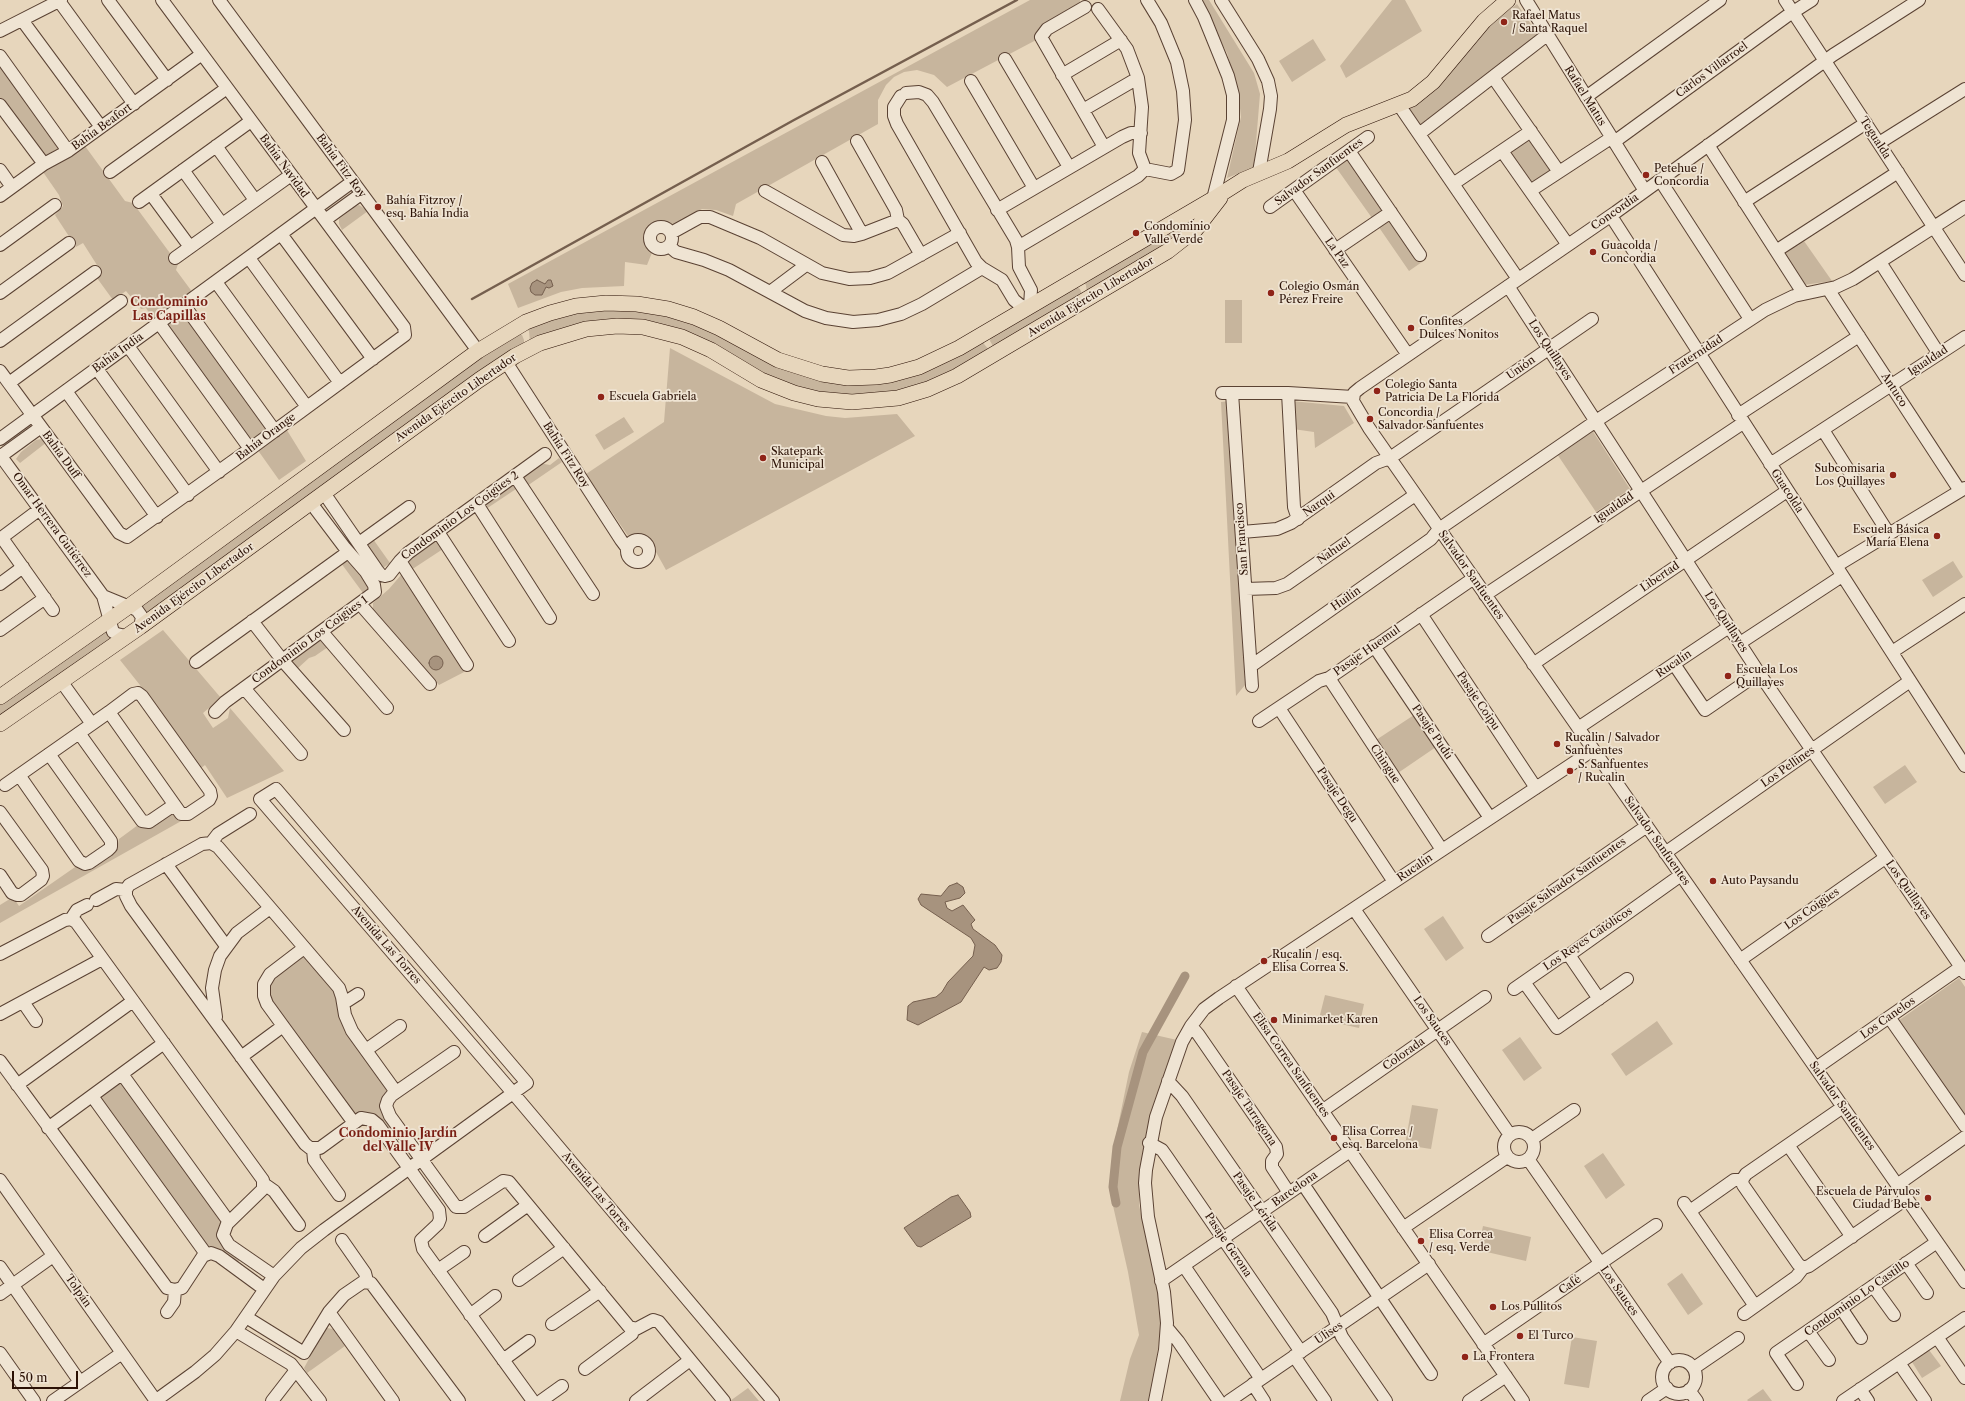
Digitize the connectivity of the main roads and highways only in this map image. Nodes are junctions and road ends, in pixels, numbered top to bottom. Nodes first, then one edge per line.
1 (1508, 0) edge
2 (1229, 188) junction
3 (1072, 282) junction
4 (1083, 302) junction
5 (513, 329) junction
6 (986, 332) junction
7 (525, 350) junction
8 (998, 352) junction
9 (0, 697) edge
10 (0, 724) edge

1 - 2 main road
2 - 3 main road, Avenida Ejército Libertador
2 - 4 main road, Avenida Ejército Libertador
3 - 4 main road
3 - 6 main road, Avenida Ejército Libertador
4 - 8 main road, Avenida Ejército Libertador
5 - 6 main road, Avenida Ejército Libertador
5 - 7 main road
5 - 9 main road, Avenida Ejército Libertador
6 - 8 main road
7 - 8 main road, Avenida Ejército Libertador
7 - 10 main road, Avenida Ejército Libertador

